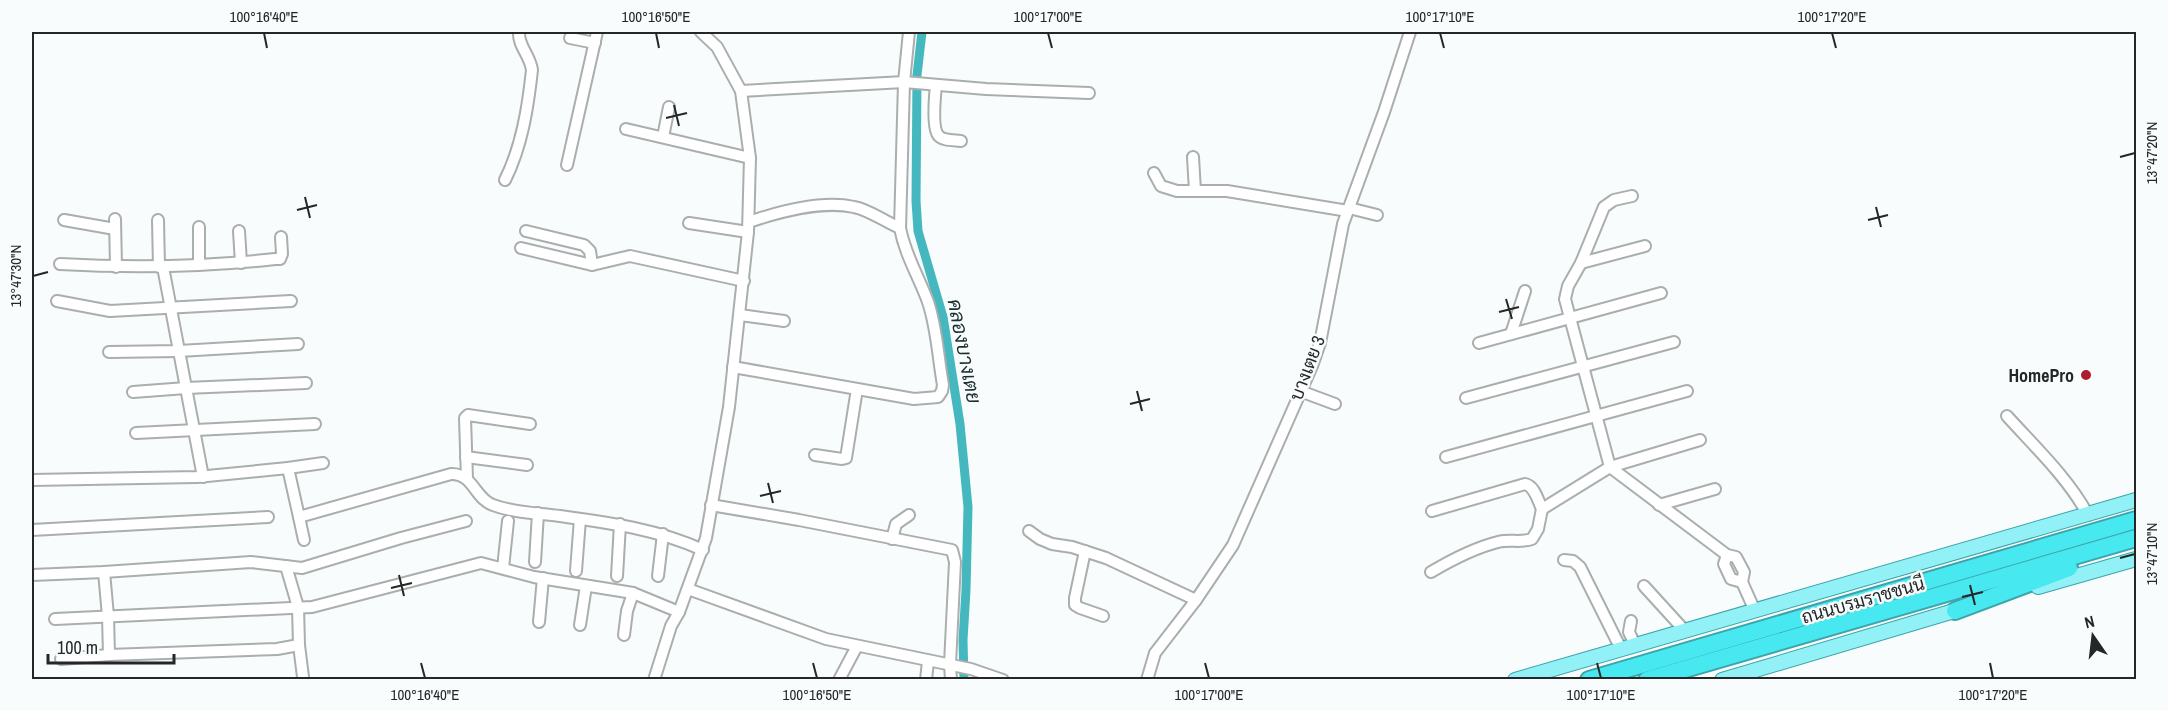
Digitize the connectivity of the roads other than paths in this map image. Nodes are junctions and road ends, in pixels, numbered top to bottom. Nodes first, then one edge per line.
1 (519, 32) edge
2 (701, 32) edge
3 (909, 32) edge
4 (1410, 32) edge
5 (596, 37) edge
6 (570, 38) dead end
7 (912, 83) junction
8 (936, 85) junction
9 (741, 91) junction
10 (1089, 93) dead end
11 (669, 107) dead end
12 (626, 129) dead end
13 (663, 137) junction
14 (961, 141) dead end
15 (1193, 157) dead end
16 (750, 158) junction
17 (567, 165) dead end
18 (1154, 173) dead end
19 (505, 180) dead end
20 (1195, 191) junction
21 (1632, 196) dead end
22 (1348, 210) junction
23 (1377, 215) dead end
24 (64, 220) dead end
25 (158, 220) dead end
26 (689, 223) dead end
27 (199, 227) dead end
28 (749, 227) junction
29 (900, 228) junction
30 (239, 231) dead end
31 (526, 231) dead end
32 (280, 237) dead end
33 (1645, 246) dead end
34 (521, 248) dead end
35 (241, 263) junction
36 (1581, 263) junction
37 (60, 264) dead end
38 (199, 265) junction
39 (592, 265) junction
40 (116, 267) junction
41 (161, 267) junction
42 (744, 281) junction
43 (1525, 291) dead end
44 (1661, 293) dead end
45 (57, 301) dead end
46 (291, 301) dead end
47 (171, 308) junction
48 (740, 315) junction
49 (1570, 318) junction
50 (784, 321) dead end
51 (1511, 334) junction
52 (1674, 342) dead end
53 (1479, 343) dead end
54 (298, 344) dead end
55 (179, 351) junction
56 (109, 352) dead end
57 (733, 367) junction
58 (1582, 368) junction
59 (306, 383) dead end
60 (186, 388) junction
61 (857, 389) junction
62 (1300, 391) junction
63 (1687, 391) dead end
64 (133, 392) dead end
65 (1466, 398) dead end
66 (1335, 404) dead end
67 (2007, 416) dead end
68 (1595, 417) junction
69 (315, 424) dead end
70 (530, 424) dead end
71 (194, 431) junction
72 (136, 433) dead end
73 (1700, 440) dead end
74 (815, 455) dead end
75 (466, 457) junction
76 (1446, 457) dead end
77 (323, 463) dead end
78 (527, 465) dead end
79 (288, 468) junction
80 (1610, 468) junction
81 (203, 477) junction
82 (467, 479) junction
83 (32, 480) edge
84 (1715, 489) dead end
85 (2136, 500) edge
86 (711, 505) junction
87 (1659, 505) junction
88 (1542, 509) junction
89 (1432, 512) dead end
90 (538, 513) junction
91 (909, 515) dead end
92 (2088, 515) junction
93 (268, 517) dead end
94 (299, 517) junction
95 (580, 519) junction
96 (2136, 520) edge
97 (466, 521) dead end
98 (508, 521) dead end
99 (620, 524) junction
100 (32, 530) edge
101 (1029, 531) dead end
102 (663, 534) junction
103 (892, 538) junction
104 (304, 540) dead end
105 (2136, 540) edge
106 (703, 550) junction
107 (1085, 551) junction
108 (2136, 559) edge
109 (1564, 560) dead end
110 (535, 562) dead end
111 (286, 566) junction
112 (503, 568) junction
113 (576, 571) dead end
114 (104, 572) junction
115 (1431, 572) dead end
116 (32, 575) edge
117 (617, 576) dead end
118 (658, 576) dead end
119 (543, 578) junction
120 (586, 586) junction
121 (1644, 586) dead end
122 (688, 589) junction
123 (633, 594) junction
124 (1197, 600) junction
125 (298, 606) junction
126 (1755, 611) junction
127 (1955, 611) junction
128 (679, 612) junction
129 (108, 616) junction
130 (1103, 616) dead end
131 (55, 619) dead end
132 (1631, 621) dead end
133 (539, 622) dead end
134 (580, 626) dead end
135 (1685, 631) junction
136 (624, 635) dead end
137 (299, 645) junction
138 (1635, 645) junction
139 (857, 646) junction
140 (1621, 649) junction
141 (109, 655) junction
142 (61, 659) dead end
143 (928, 661) junction
144 (952, 665) junction
145 (303, 677) dead end
146 (654, 680) edge
147 (839, 680) edge
148 (926, 680) edge
149 (951, 680) edge
150 (1004, 680) edge
151 (1148, 680) edge
152 (1515, 680) edge
153 (1589, 680) edge
154 (1647, 680) edge
155 (1722, 680) edge

1 - 19 street
2 - 9 street
3 - 7 street
4 - 22 street, บางเตย 3
5 - 6 street
5 - 17 street
7 - 8 street
7 - 9 street
7 - 29 street
8 - 10 street
8 - 14 street
9 - 16 street
11 - 13 street
12 - 13 street
13 - 16 street
15 - 20 street
16 - 28 street
18 - 20 street
20 - 22 street
21 - 36 street
22 - 23 street
22 - 62 street, บางเตย 3
24 - 40 street
25 - 41 street
26 - 28 street
27 - 38 street
28 - 29 street
28 - 42 street
29 - 61 street
30 - 35 street
31 - 39 street
32 - 35 street
33 - 36 street
34 - 39 street
35 - 38 street
36 - 49 street
37 - 40 street
38 - 41 street
39 - 42 street
40 - 41 street
41 - 47 street
42 - 48 street
43 - 51 street
44 - 49 street
45 - 47 street
46 - 47 street
47 - 55 street
48 - 50 street
48 - 57 street
49 - 51 street
49 - 58 street
51 - 53 street
52 - 58 street
54 - 55 street
55 - 56 street
55 - 60 street
57 - 61 street
57 - 86 street
58 - 65 street
58 - 68 street
59 - 60 street
60 - 64 street
60 - 71 street
61 - 74 street
62 - 66 street
62 - 124 street, บางเตย 3
63 - 68 street
67 - 92 street
68 - 76 street
68 - 80 street
69 - 71 street
70 - 75 street
71 - 72 street
71 - 81 street
73 - 80 street
75 - 78 street
75 - 82 street
77 - 79 street
79 - 81 street
79 - 94 street
80 - 87 street
80 - 88 street
81 - 83 street
82 - 90 street
82 - 94 street
84 - 87 street
85 - 92 main road
86 - 103 street
86 - 106 street
87 - 126 street
88 - 89 street
88 - 115 street
90 - 95 street
90 - 110 street
91 - 103 street
92 - 126 main road
93 - 100 street
94 - 104 street
95 - 99 street
95 - 113 street
96 - 153 highway, ถนนบรมราชชนนี
97 - 111 street
98 - 112 street
99 - 102 street
99 - 117 street
101 - 107 street
102 - 106 street
102 - 118 street
103 - 144 street
105 - 127 highway
105 - 154 highway, ถนนบรมราชชนนี
106 - 122 street
107 - 124 street
107 - 130 street
108 - 127 main road
109 - 140 street
111 - 114 street
111 - 125 street
112 - 119 street
112 - 125 street
114 - 116 street
114 - 129 street
119 - 120 street
119 - 133 street
120 - 123 street
120 - 134 street
121 - 135 street
122 - 128 street
122 - 139 street
123 - 128 street
123 - 136 street
124 - 151 street, บางเตย 3
125 - 129 street
125 - 137 street
126 - 135 main road
127 - 155 main road
128 - 146 street
129 - 131 street
129 - 141 street
132 - 138 street
135 - 138 main road
137 - 141 street
137 - 145 street
138 - 140 main road
139 - 143 street
139 - 147 street
140 - 152 main road
141 - 142 street
143 - 144 street
143 - 148 street
144 - 149 street
144 - 150 street

